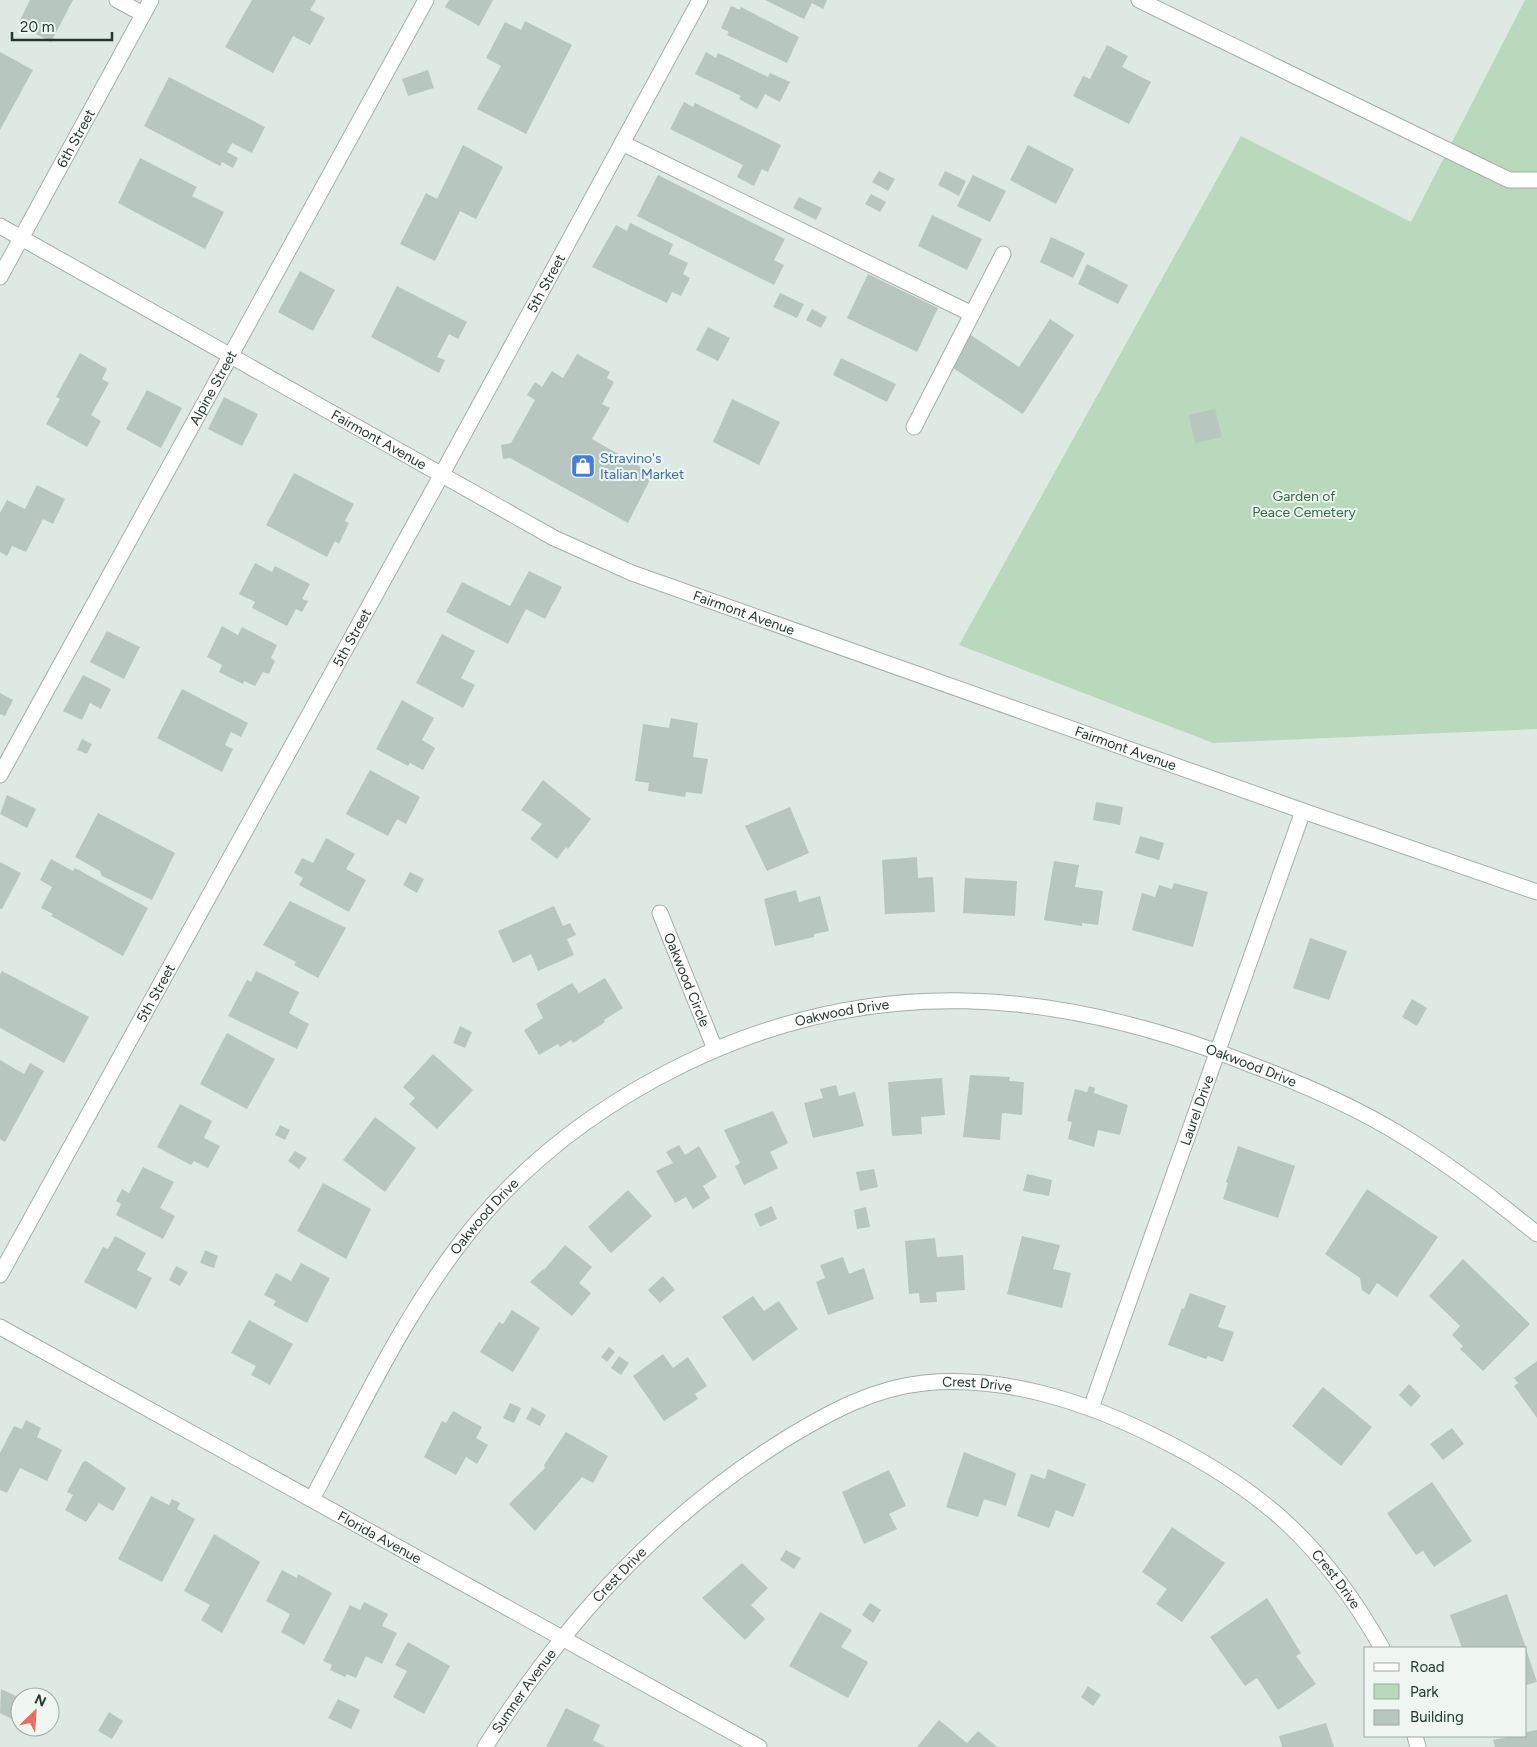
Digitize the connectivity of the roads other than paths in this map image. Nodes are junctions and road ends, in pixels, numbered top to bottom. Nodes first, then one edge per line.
1 (117, 0) edge
2 (150, 0) edge
3 (426, 0) edge
4 (700, 0) edge
5 (1139, 0) edge
6 (143, 14) junction
7 (622, 143) junction
8 (1537, 180) edge
9 (0, 226) edge
10 (21, 238) junction
11 (1004, 254) dead end
12 (0, 277) edge
13 (972, 314) junction
14 (231, 355) junction
15 (914, 428) dead end
16 (442, 474) junction
17 (0, 775) edge
18 (1303, 811) junction
19 (1537, 892) edge
20 (660, 913) dead end
21 (715, 1049) junction
22 (1218, 1051) junction
23 (1537, 1234) edge
24 (0, 1275) edge
25 (0, 1326) edge
26 (1091, 1408) junction
27 (312, 1499) junction
28 (563, 1637) junction
29 (1381, 1647) edge
30 (485, 1747) edge
31 (759, 1747) edge

1 - 6 street
2 - 6 street, 6th Street
3 - 14 street, Alpine Street
4 - 7 street, 5th Street
5 - 8 street
6 - 10 street, 6th Street
7 - 13 street
7 - 16 street, 5th Street
9 - 10 street, Fairmont Avenue
10 - 12 street, 6th Street
10 - 14 street, Fairmont Avenue
11 - 13 street
13 - 15 street
14 - 16 street, Fairmont Avenue
14 - 17 street, Alpine Street
16 - 18 street, Fairmont Avenue
16 - 24 street, 5th Street
18 - 19 street, Fairmont Avenue
18 - 22 street, Laurel Drive
20 - 21 street, Oakwood Circle
21 - 22 street, Oakwood Drive
21 - 27 street, Oakwood Drive
22 - 23 street, Oakwood Drive
22 - 26 street, Laurel Drive
25 - 27 street, Florida Avenue
26 - 28 street, Crest Drive
26 - 29 street, Crest Drive
27 - 28 street, Florida Avenue
28 - 30 street, Sumner Avenue
28 - 31 street, Florida Avenue

